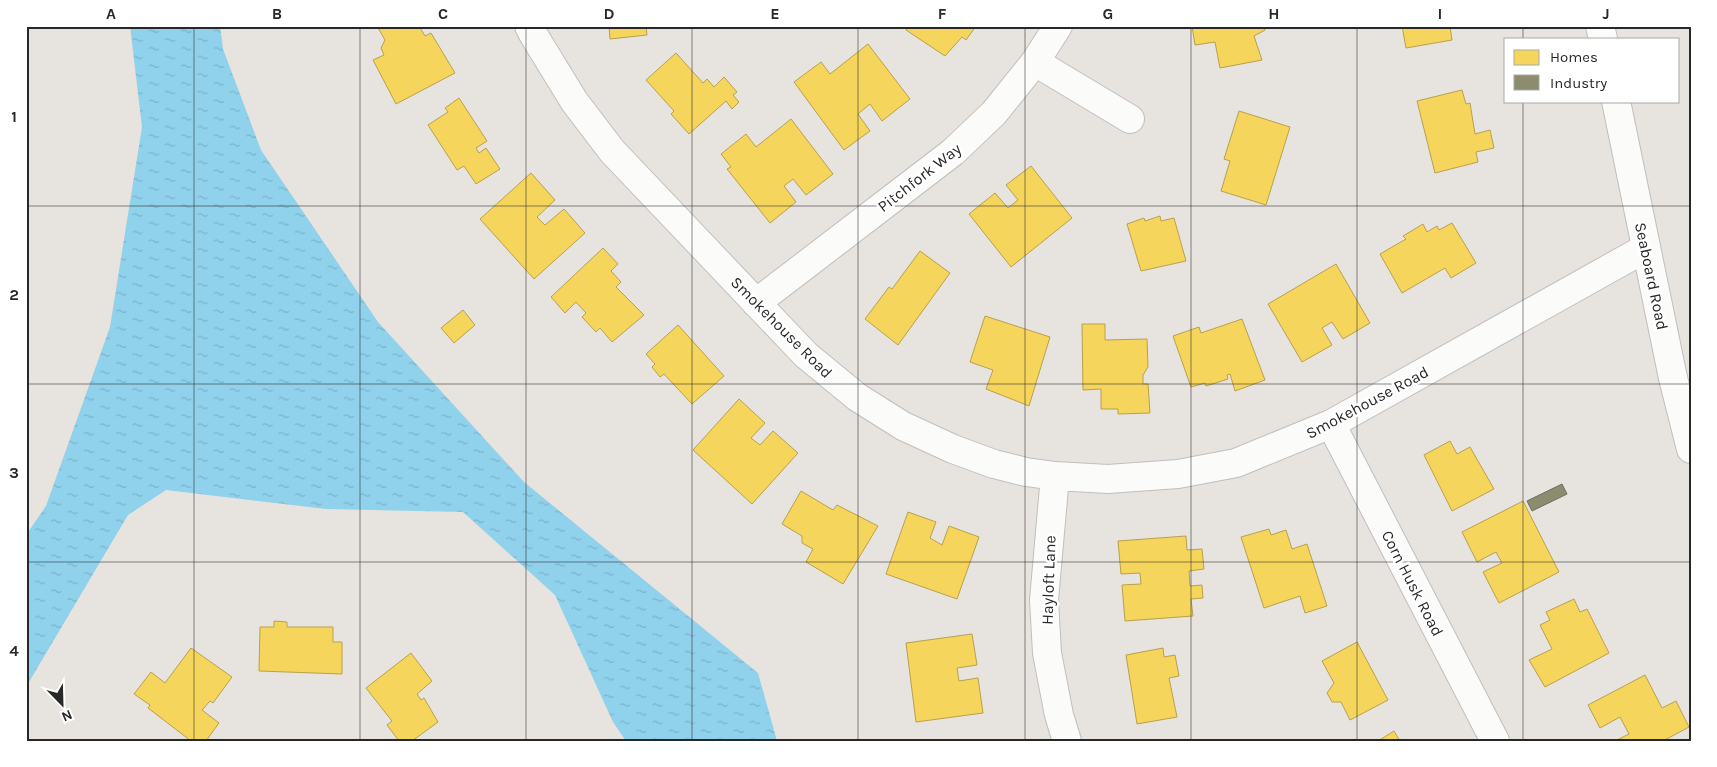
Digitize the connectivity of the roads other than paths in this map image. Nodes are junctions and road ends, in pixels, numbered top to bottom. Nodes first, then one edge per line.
1 (529, 26) edge
2 (1058, 26) edge
3 (1035, 62) junction
4 (1616, 102) edge
5 (1130, 119) dead end
6 (1646, 248) junction
7 (756, 303) junction
8 (1685, 404) edge
9 (1331, 424) junction
10 (1691, 449) edge
11 (1054, 476) junction
12 (1067, 741) edge
13 (1495, 741) edge

1 - 7 street, Smokehouse Road
2 - 3 street, Pitchfork Way
3 - 5 street
3 - 7 street, Pitchfork Way
4 - 6 street, Seaboard Road
6 - 8 street, Seaboard Road
6 - 9 street, Smokehouse Road
7 - 11 street, Smokehouse Road
8 - 10 street, Seaboard Road
9 - 11 street, Smokehouse Road
9 - 13 street, Corn Husk Road
11 - 12 street, Hayloft Lane

